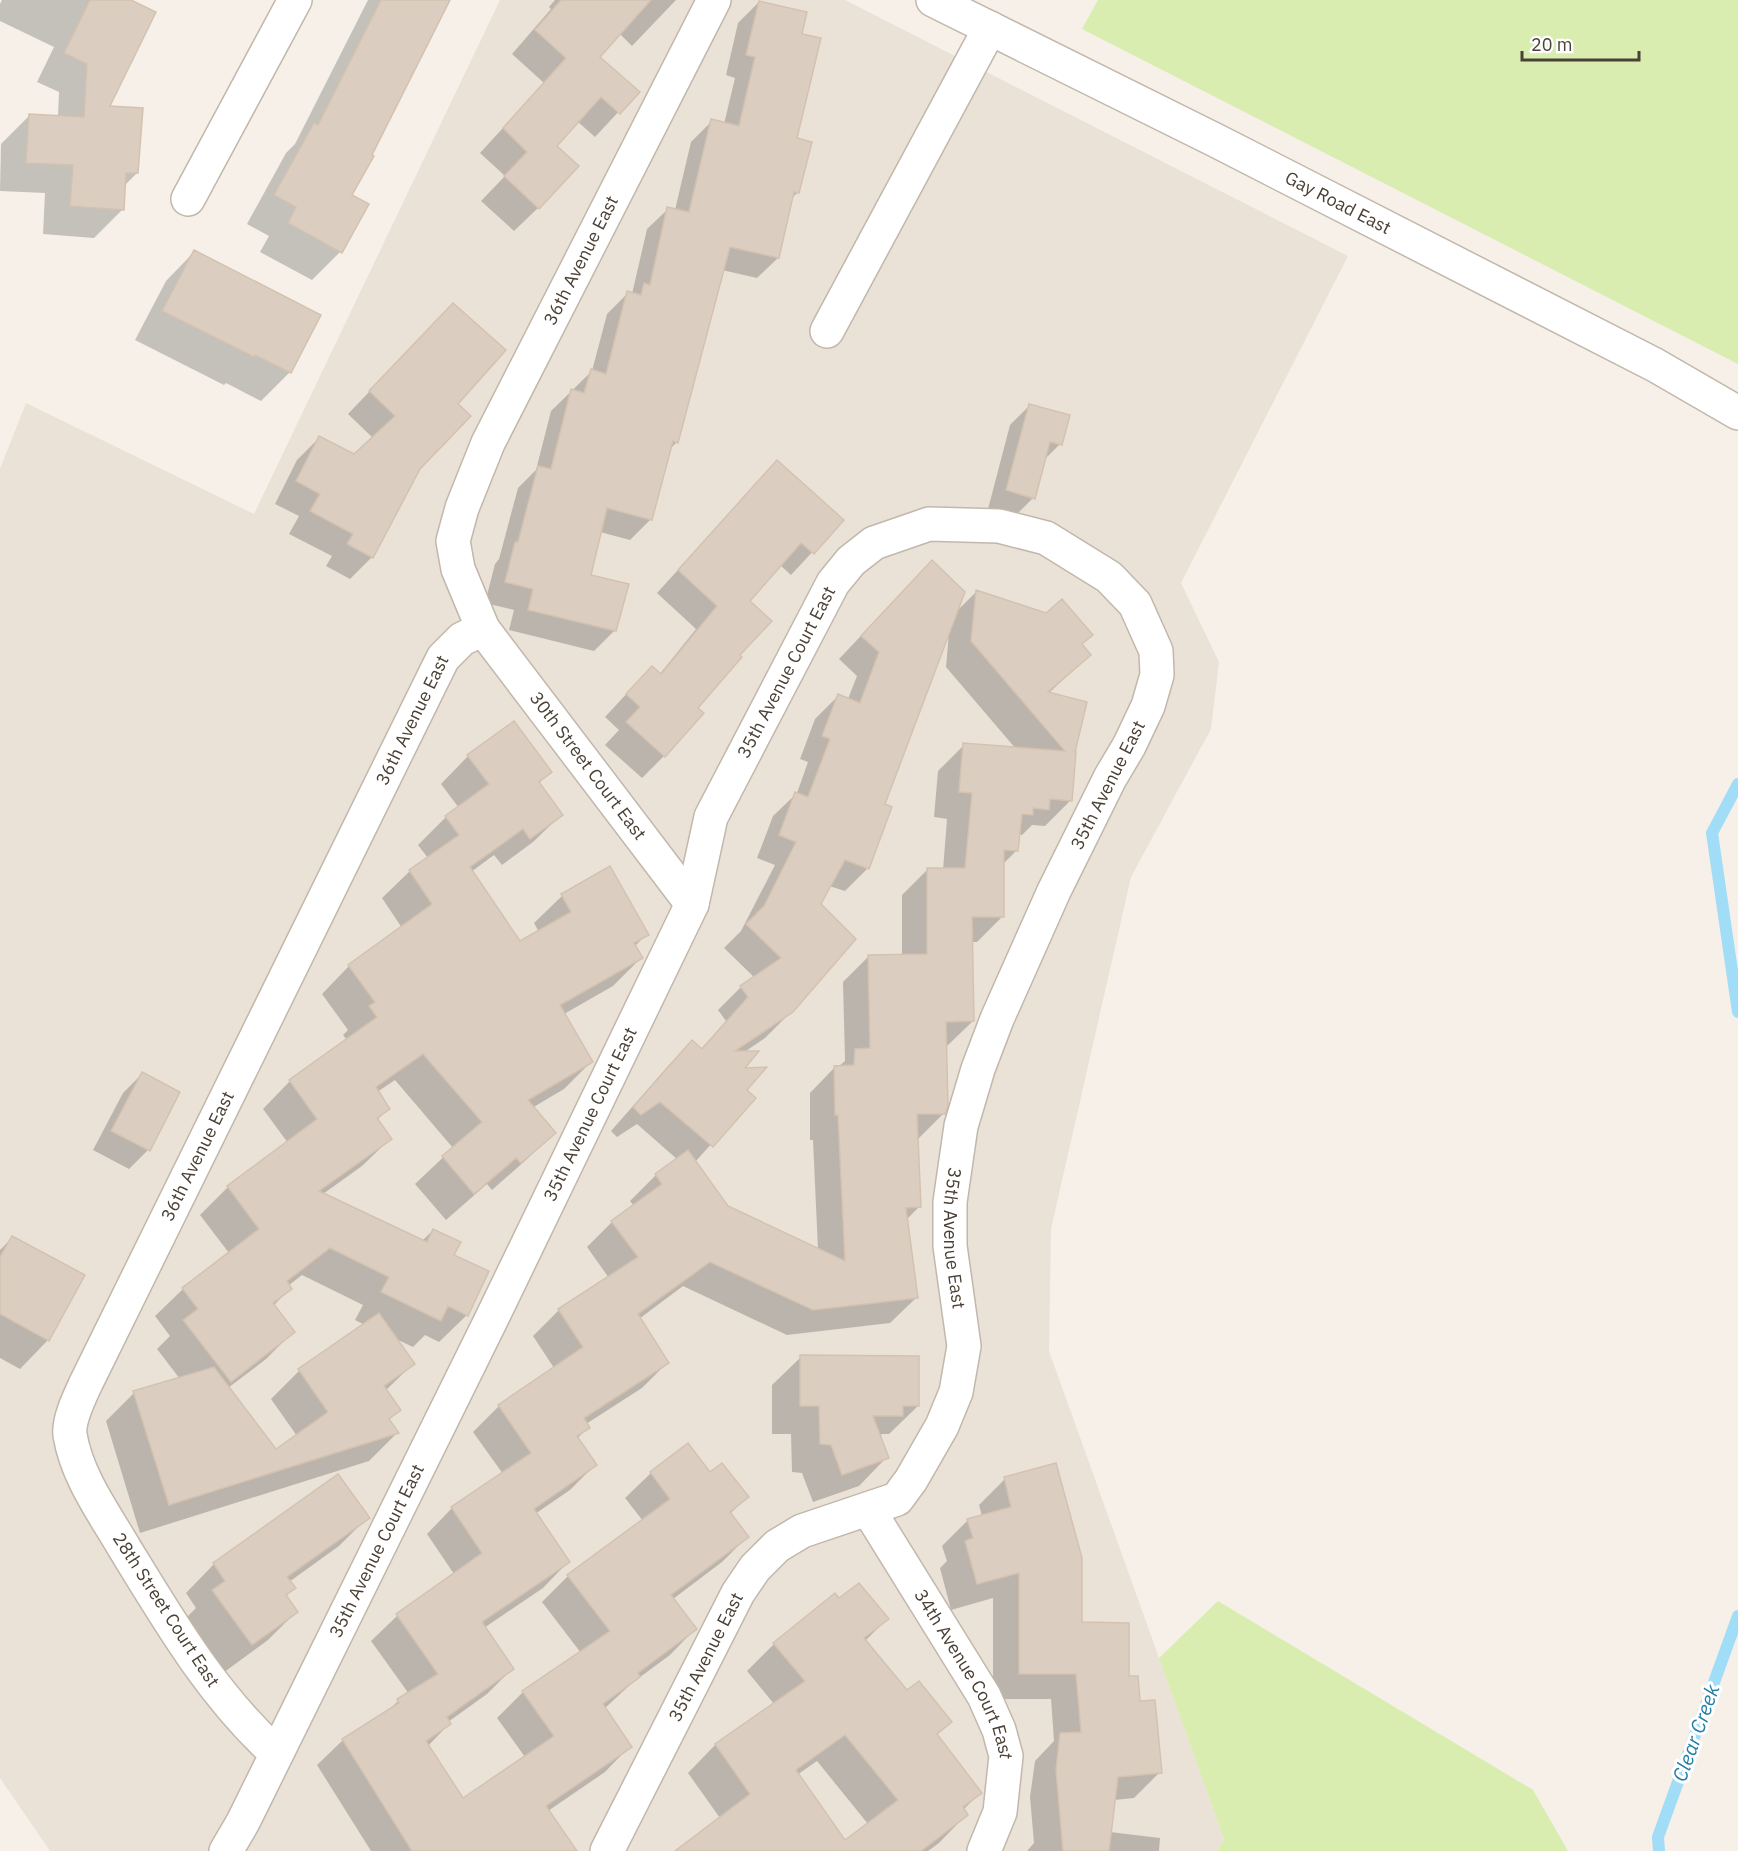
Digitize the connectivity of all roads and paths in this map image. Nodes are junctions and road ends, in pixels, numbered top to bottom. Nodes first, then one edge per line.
1 (295, 0) edge
2 (714, 0) edge
3 (933, 0) edge
4 (990, 28) junction
5 (188, 199) dead end
6 (827, 331) dead end
7 (1738, 413) edge
8 (1046, 538) joint
9 (483, 629) junction
10 (692, 904) junction
11 (75, 1454) joint
12 (868, 1509) junction
13 (276, 1753) junction
14 (230, 1849) edge
15 (607, 1851) edge
16 (984, 1851) edge

1 - 5 street
2 - 9 street, 36th Avenue East
3 - 4 street, Gay Road East
4 - 6 street
4 - 7 street, Gay Road East
8 - 10 street, 35th Avenue Court East
8 - 12 street, 35th Avenue East
9 - 10 street, 30th Street Court East
9 - 11 street, 36th Avenue East
10 - 13 street, 35th Avenue Court East
11 - 13 street, 28th Street Court East
12 - 15 street, 35th Avenue East
12 - 16 street, 34th Avenue Court East
13 - 14 street, 35th Avenue Court East

